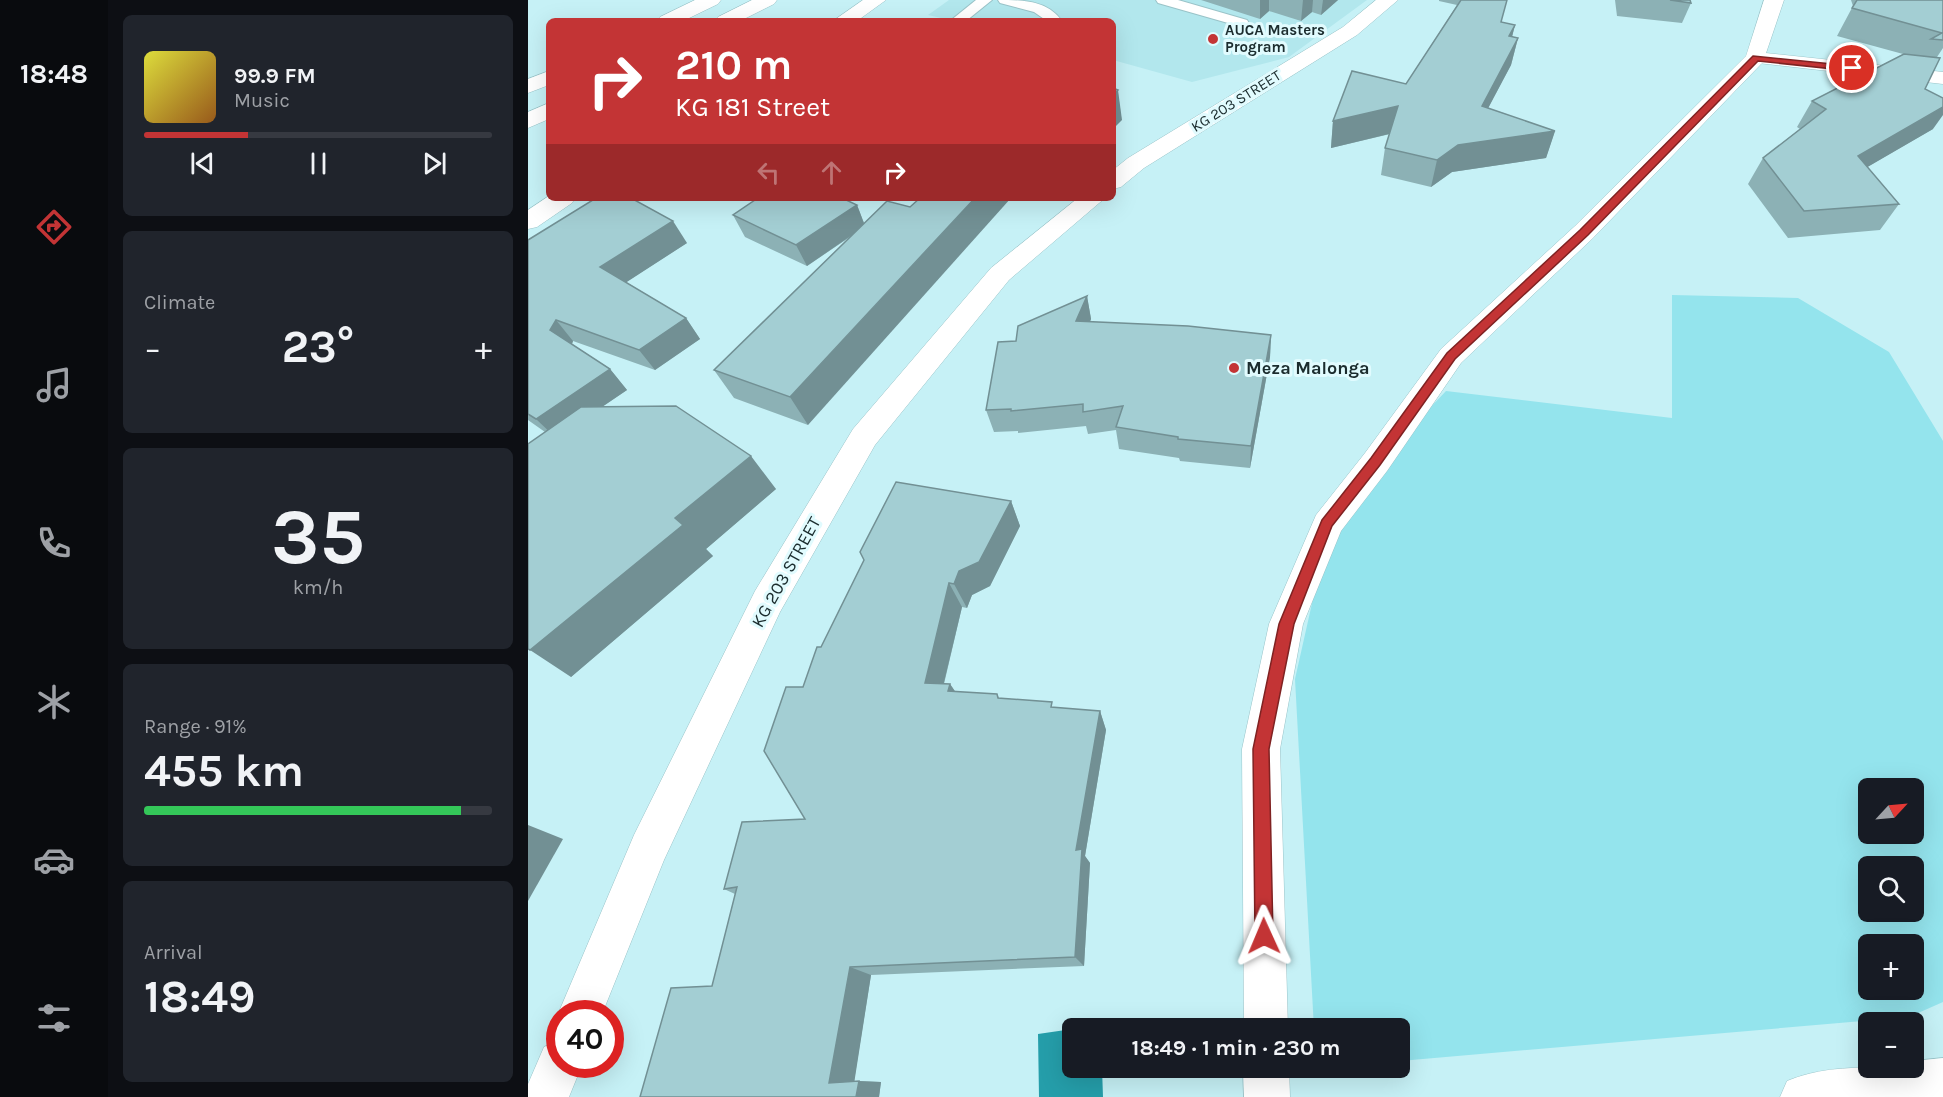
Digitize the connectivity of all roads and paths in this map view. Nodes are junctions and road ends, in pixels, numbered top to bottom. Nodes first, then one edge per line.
1 (711, 0) edge
2 (767, 0) edge
3 (876, 0) edge
4 (985, 0) edge
5 (1005, 0) edge
6 (1163, 0) edge
7 (1388, 0) edge
8 (1774, 0) edge
9 (673, 18) edge
10 (731, 18) edge
11 (848, 18) edge
12 (961, 18) edge
13 (1053, 18) edge
14 (1242, 23) dead end
15 (1756, 58) junction
16 (546, 78) edge
17 (1943, 78) edge
18 (528, 87) edge
19 (546, 112) edge
20 (528, 121) edge
21 (1116, 180) edge
22 (558, 201) edge
23 (1089, 201) edge
24 (528, 221) edge
25 (586, 1000) edge
26 (1266, 1018) edge
27 (554, 1078) edge
28 (1266, 1078) edge
29 (1943, 1080) edge
30 (546, 1097) edge
31 (1267, 1097) edge
32 (1803, 1097) edge

1 - 9 street
2 - 10 street
3 - 11 street
4 - 12 lane
5 - 13 lane
6 - 14 lane
7 - 21 street, KG 203 STREET
8 - 15 street
15 - 17 street
15 - 26 street
16 - 18 street
19 - 20 street
22 - 24 street
23 - 25 street, KG 203 STREET
27 - 30 street
28 - 31 street
29 - 32 street

